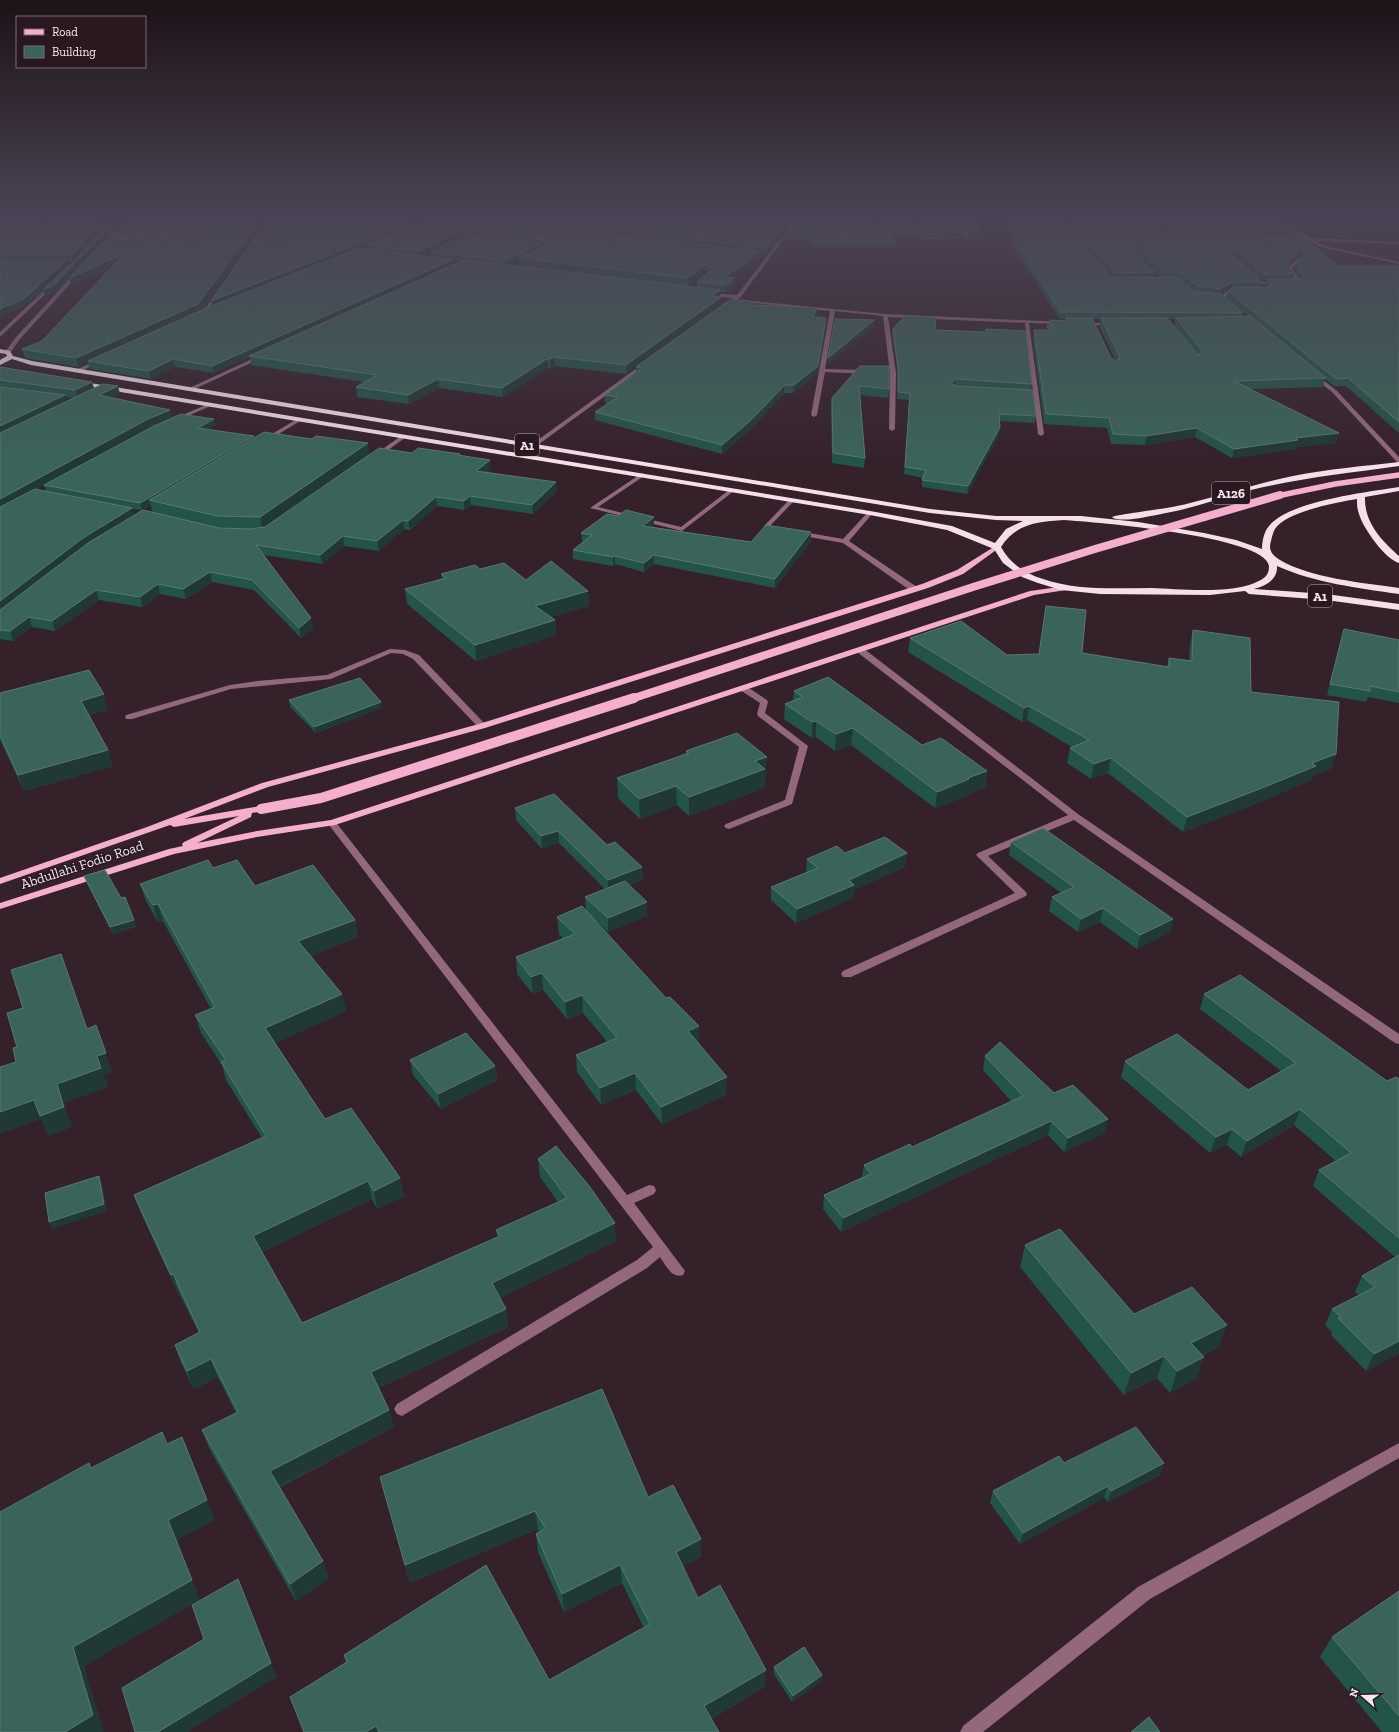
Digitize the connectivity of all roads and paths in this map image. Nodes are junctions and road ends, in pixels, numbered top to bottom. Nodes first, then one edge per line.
1 (38, 299) edge
2 (54, 299) edge
3 (213, 299) edge
4 (736, 299) joint
5 (1222, 299) edge
6 (1227, 303) edge
7 (728, 305) edge
8 (833, 310) junction
9 (210, 312) edge
10 (203, 314) junction
11 (885, 316) junction
12 (196, 317) edge
13 (1028, 323) junction
14 (1094, 324) junction
15 (1116, 324) edge
16 (1097, 331) edge
17 (0, 335) edge
18 (0, 351) edge
19 (268, 354) edge
20 (9, 355) junction
21 (105, 358) edge
22 (652, 360) edge
23 (0, 363) edge
24 (822, 370) junction
25 (77, 371) junction
26 (1310, 371) edge
27 (877, 372) edge
28 (885, 372) edge
29 (893, 373) junction
30 (69, 381) edge
31 (106, 388) junction
32 (188, 390) junction
33 (94, 393) edge
34 (1028, 393) edge
35 (1036, 394) junction
36 (210, 405) junction
37 (814, 415) dead end
38 (299, 420) junction
39 (165, 424) edge
40 (892, 429) dead end
41 (1041, 434) dead end
42 (403, 437) junction
43 (255, 446) edge
44 (533, 446) junction
45 (372, 459) edge
46 (1399, 463) edge
47 (642, 475) junction
48 (1399, 475) edge
49 (731, 490) junction
50 (1398, 490) edge
51 (1361, 496) junction
52 (791, 501) junction
53 (870, 513) junction
54 (1064, 518) junction
55 (1044, 519) junction
56 (770, 527) edge
57 (788, 531) edge
58 (845, 541) junction
59 (997, 547) junction
60 (1268, 555) junction
61 (1399, 560) edge
62 (1066, 588) junction
63 (914, 589) junction
64 (1240, 589) junction
65 (1399, 592) edge
66 (1399, 607) edge
67 (860, 650) junction
68 (743, 688) junction
69 (129, 717) dead end
70 (482, 726) junction
71 (261, 809) junction
72 (1075, 816) junction
73 (332, 823) junction
74 (729, 826) dead end
75 (150, 829) junction
76 (172, 851) junction
77 (0, 881) edge
78 (0, 906) edge
79 (847, 974) dead end
80 (1399, 1040) edge
81 (649, 1190) dead end
82 (624, 1202) junction
83 (661, 1248) junction
84 (678, 1271) dead end
85 (402, 1409) dead end
86 (1399, 1450) edge
87 (969, 1732) edge

1 - 17 street
2 - 20 street
3 - 10 street
4 - 7 street
4 - 8 street
5 - 6 street
8 - 11 street
8 - 24 street
9 - 10 street
10 - 12 street
11 - 13 street
11 - 29 street
13 - 14 street
13 - 35 street
14 - 15 street
14 - 16 street
18 - 20 highway
19 - 32 street
20 - 23 highway
20 - 25 highway, A1
21 - 25 street
22 - 44 street
24 - 27 street
24 - 37 street
25 - 32 highway, A1
26 - 46 street
28 - 29 street
29 - 40 street
30 - 31 highway, A1
31 - 33 street
31 - 36 highway, A1
32 - 44 highway, A1
34 - 35 street
35 - 41 street
36 - 38 highway, A1
36 - 39 street
38 - 42 highway, A1
38 - 43 street
42 - 45 street
42 - 47 highway, A1
44 - 55 highway, A1
46 - 54 highway, A126
47 - 49 highway, A1
47 - 49 street
48 - 71 main road, bridge
49 - 52 highway, A1
50 - 51 highway
51 - 60 highway
51 - 61 highway
52 - 53 highway, A1
52 - 56 street
53 - 58 street
53 - 59 highway, A1
54 - 55 highway
54 - 60 highway
55 - 59 highway
57 - 58 street
58 - 63 street
59 - 62 highway
59 - 63 main road
60 - 64 highway
60 - 65 highway, A1
62 - 64 highway
62 - 67 main road
63 - 70 main road
64 - 66 highway, A1
67 - 68 main road
67 - 72 street
68 - 73 main road
68 - 74 street
69 - 70 street
70 - 75 main road
71 - 75 main road
71 - 76 main road
72 - 79 street
72 - 80 street
73 - 76 main road
73 - 82 street
75 - 77 main road, Abdullahi Fodio Road
76 - 78 main road, Abdullahi Fodio Road
81 - 82 street
82 - 83 street
83 - 84 street
83 - 85 street
86 - 87 street

